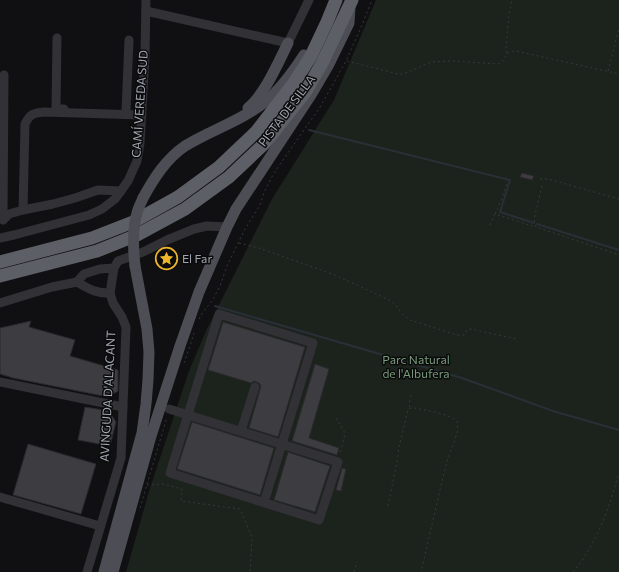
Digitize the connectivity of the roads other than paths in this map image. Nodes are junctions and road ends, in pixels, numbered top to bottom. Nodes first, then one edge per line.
1 (146, 0) edge
2 (309, 0) edge
3 (335, 3) edge
4 (351, 3) edge
5 (146, 11) junction
6 (57, 38) dead end
7 (129, 40) dead end
8 (288, 43) junction
9 (4, 75) dead end
10 (126, 111) junction
11 (142, 113) junction
12 (221, 127) junction
13 (121, 191) junction
14 (23, 210) junction
15 (1, 220) edge
16 (227, 227) junction
17 (3, 238) edge
18 (0, 262) edge
19 (114, 268) junction
20 (0, 276) edge
21 (77, 282) junction
22 (110, 293) junction
23 (0, 303) edge
24 (0, 382) edge
25 (255, 387) dead end
26 (123, 407) junction
27 (169, 409) road end
28 (188, 415) junction
29 (241, 431) junction
30 (146, 434) junction
31 (282, 444) junction
32 (266, 496) dead end
33 (0, 497) edge
34 (100, 526) junction
35 (87, 572) edge
36 (104, 572) edge
37 (113, 572) edge

1 - 5 street, CAMÍ VEREDA SUD
2 - 8 street
3 - 12 main road
3 - 18 highway, PISTA DE SILLA
4 - 16 main road
4 - 20 highway, PISTA DE SILLA
5 - 8 street
5 - 11 street, CAMÍ VEREDA SUD
6 - 10 street
7 - 10 street
8 - 12 main road
9 - 15 street
10 - 11 street
11 - 13 street, CAMÍ VEREDA SUD
11 - 14 street
12 - 30 main road, bridge
13 - 14 street
13 - 17 street, CAMÍ VEREDA SUD
14 - 15 street
15 - 17 street
16 - 19 street
16 - 30 main road
19 - 21 street
19 - 22 street
21 - 22 street
21 - 23 street
22 - 26 street, AVINGUDA D'ALACANT
24 - 26 street
25 - 29 street
26 - 34 street, AVINGUDA D'ALACANT
27 - 28 street
28 - 29 street
28 - 31 street
28 - 31 street
29 - 31 street
30 - 36 main road
30 - 37 main road
31 - 32 street
33 - 34 street
34 - 35 street, AVINGUDA D'ALACANT

